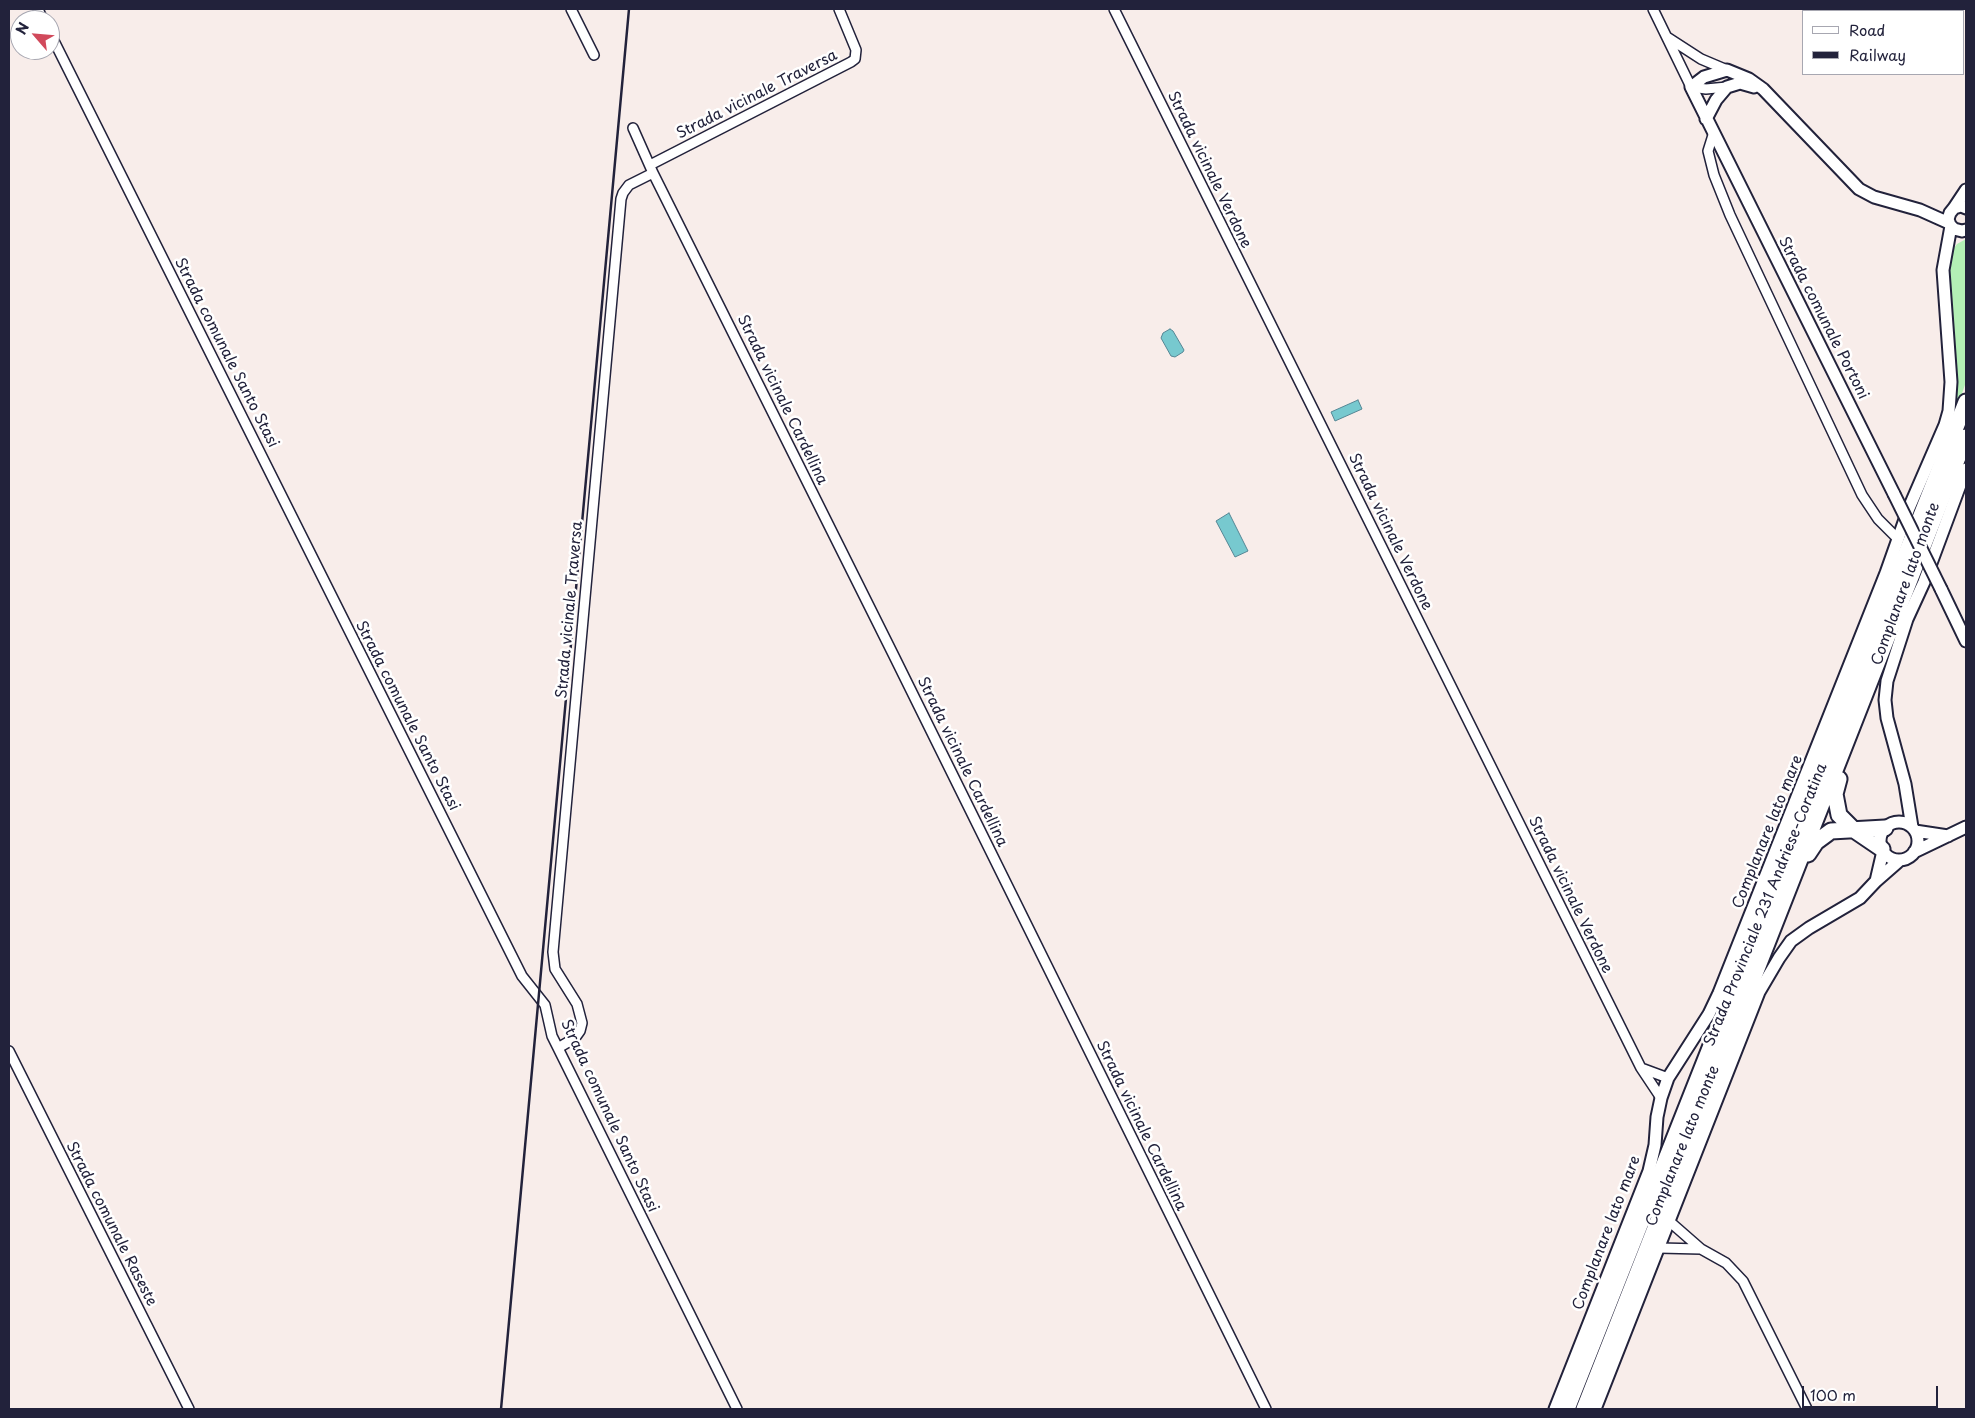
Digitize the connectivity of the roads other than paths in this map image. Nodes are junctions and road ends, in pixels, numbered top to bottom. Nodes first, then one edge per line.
1 (571, 9) edge
2 (839, 9) edge
3 (1114, 9) edge
4 (1653, 9) edge
5 (1667, 36) junction
6 (60, 54) edge
7 (594, 55) dead end
8 (1727, 70) junction
9 (1691, 87) junction
10 (1727, 87) junction
11 (1763, 89) junction
12 (1706, 119) junction
13 (633, 128) dead end
14 (1714, 134) junction
15 (651, 169) junction
16 (1966, 190) edge
17 (1966, 208) edge
18 (1953, 209) junction
19 (1920, 210) junction
20 (1960, 228) edge
21 (1966, 402) edge
22 (1966, 437) edge
23 (1966, 469) edge
24 (1897, 538) junction
25 (1966, 641) edge
26 (1864, 696) junction
27 (1906, 800) junction
28 (1889, 826) junction
29 (1966, 826) edge
30 (1913, 829) junction
31 (1854, 830) junction
32 (1948, 836) junction
33 (1882, 850) junction
34 (1914, 852) junction
35 (1900, 860) junction
36 (1876, 881) junction
37 (1768, 940) junction
38 (558, 1048) junction
39 (9, 1051) edge
40 (1642, 1068) junction
41 (1668, 1078) junction
42 (1660, 1098) junction
43 (1669, 1221) junction
44 (1659, 1248) junction
45 (1700, 1249) junction
46 (190, 1409) edge
47 (737, 1409) edge
48 (1266, 1409) edge
49 (1555, 1409) edge
50 (1567, 1409) edge
51 (1584, 1409) edge
52 (1595, 1409) edge
53 (1807, 1409) edge

1 - 7 street
2 - 15 street, Strada vicinale Traversa
3 - 40 street, Strada vicinale Verdone
4 - 5 street, Strada comunale Portoni
5 - 8 street
5 - 9 street, Strada comunale Portoni
6 - 38 street, Strada comunale Santo Stasi
8 - 9 street
8 - 11 street
9 - 10 street
9 - 12 street, Strada comunale Portoni
10 - 11 street
10 - 12 street
11 - 19 street
12 - 14 street, Strada comunale Portoni
13 - 15 street, Strada vicinale Cardellina
14 - 24 street
14 - 25 street, Strada comunale Portoni, bridge
15 - 38 street, Strada vicinale Traversa
15 - 48 street, Strada vicinale Cardellina
16 - 18 street
17 - 18 street
18 - 19 street
18 - 20 street, Complanare lato mare
19 - 20 street
20 - 24 street, Complanare lato mare
21 - 50 highway, Strada Provinciale 231 Andriese-Coratina
22 - 26 highway, Strada Provinciale 231 Andriese-Coratina
23 - 27 street, Complanare lato monte
24 - 41 street, Complanare lato mare
26 - 31 highway
26 - 37 highway, Strada Provinciale 231 Andriese-Coratina
27 - 28 street
27 - 30 street, Complanare lato monte
28 - 30 street
28 - 31 highway
28 - 33 street
29 - 32 street
30 - 32 street
30 - 34 street
31 - 33 highway
31 - 37 highway
32 - 34 street
33 - 35 street
33 - 36 street
34 - 35 street
35 - 36 street, Complanare lato monte
36 - 43 street, Complanare lato monte
37 - 51 highway, Strada Provinciale 231 Andriese-Coratina
38 - 47 street, Strada comunale Santo Stasi
39 - 46 street, Strada comunale Raseste
40 - 41 street
40 - 42 street, Strada vicinale Verdone
41 - 42 street, Complanare lato mare
42 - 49 street, Complanare lato mare
43 - 44 street, Complanare lato monte
43 - 45 street
44 - 45 street
44 - 52 street, Complanare lato monte
45 - 53 street

